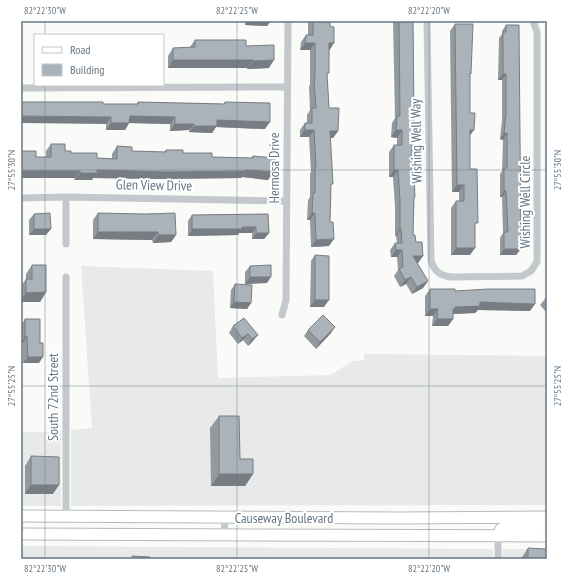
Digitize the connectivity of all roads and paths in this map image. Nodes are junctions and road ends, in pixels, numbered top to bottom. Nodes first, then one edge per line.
1 (288, 21) edge
2 (427, 21) edge
3 (533, 21) edge
4 (287, 87) junction
5 (21, 88) edge
6 (66, 196) junction
7 (21, 198) edge
8 (288, 201) junction
9 (66, 244) dead end
10 (431, 260) joint
11 (66, 277) dead end
12 (282, 315) dead end
13 (21, 516) edge
14 (66, 517) junction
15 (547, 517) edge
16 (225, 518) junction
17 (547, 526) edge
18 (21, 534) edge
19 (224, 535) junction
20 (498, 536) junction
21 (547, 536) edge
22 (498, 559) edge

1 - 4 street, Hermosa Drive
2 - 10 street, Wishing Well Way
3 - 10 street, Wishing Well Circle
4 - 5 street
4 - 8 street, Hermosa Drive
6 - 7 street, Glen View Drive
6 - 8 street, Glen View Drive
6 - 9 street
8 - 12 street, Hermosa Drive
11 - 14 street, South 72nd Street
13 - 14 main road, Causeway Boulevard
14 - 16 main road, Causeway Boulevard
15 - 16 main road, Causeway Boulevard
16 - 19 street
17 - 20 main road
18 - 19 main road, Causeway Boulevard
19 - 20 main road, Causeway Boulevard
20 - 21 main road, Causeway Boulevard
20 - 22 street

